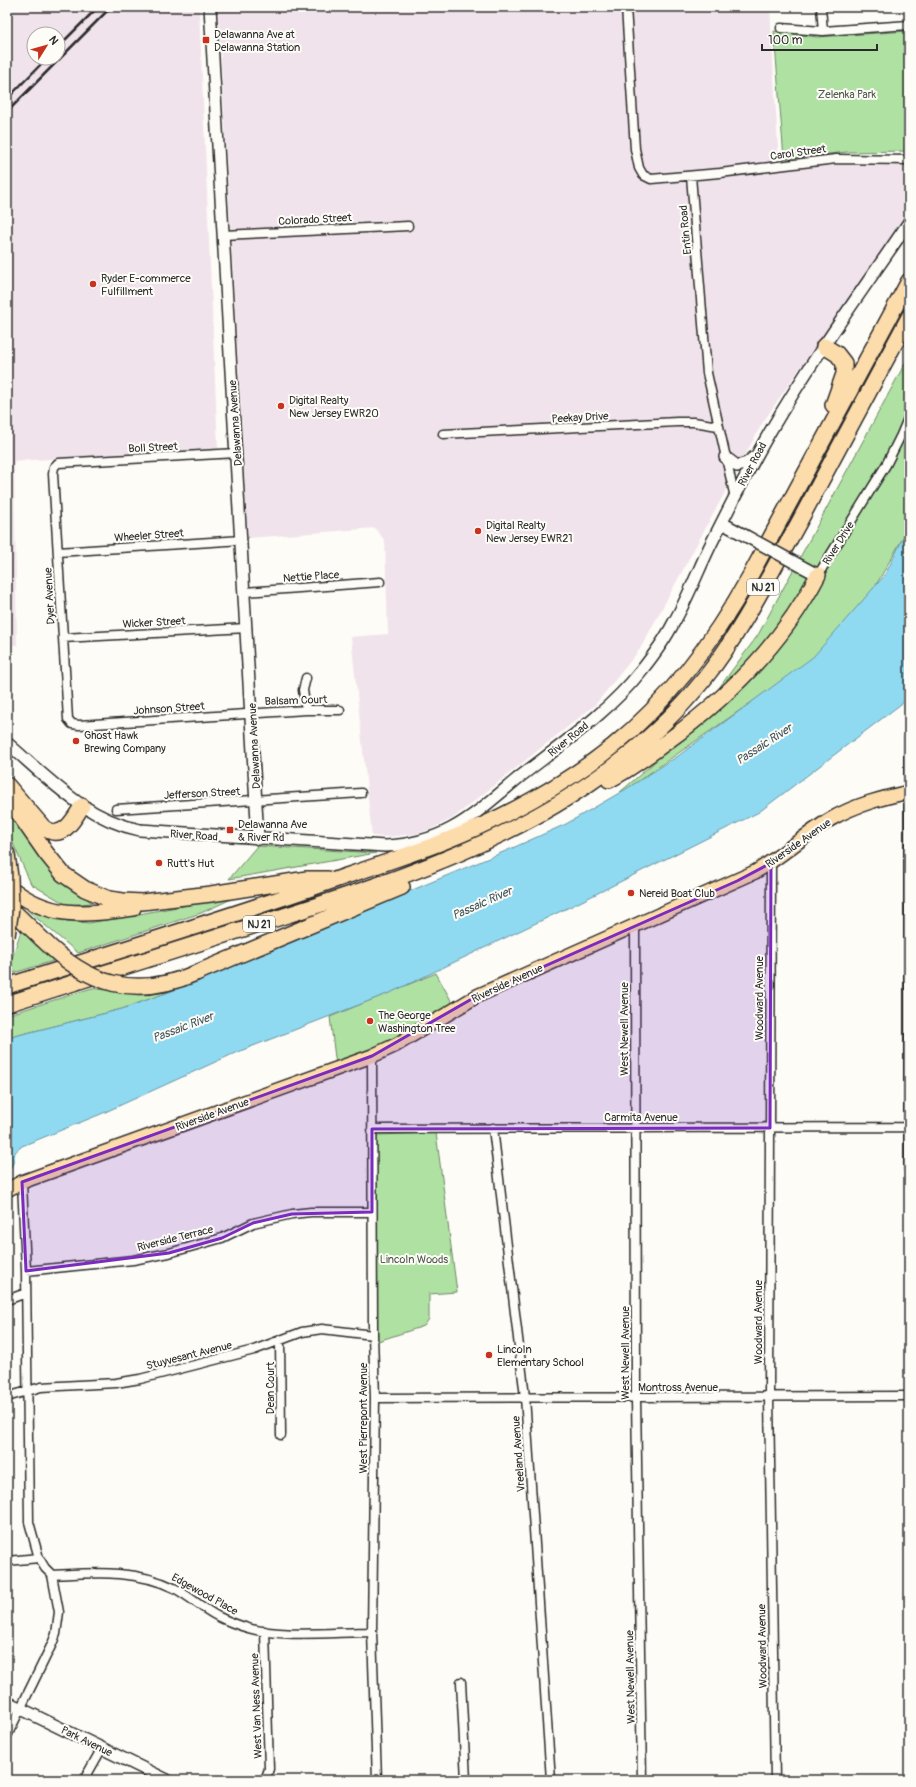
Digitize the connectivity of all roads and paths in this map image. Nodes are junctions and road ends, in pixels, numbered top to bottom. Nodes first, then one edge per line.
1 (210, 7) edge
2 (626, 7) edge
3 (821, 7) edge
4 (909, 26) edge
5 (781, 28) dead end
6 (823, 31) junction
7 (909, 160) edge
8 (691, 176) junction
9 (909, 222) edge
10 (408, 226) dead end
11 (223, 235) junction
12 (909, 281) edge
13 (909, 317) edge
14 (824, 346) junction
15 (909, 416) edge
16 (718, 426) junction
17 (443, 434) dead end
18 (237, 453) junction
19 (757, 454) junction
20 (725, 457) junction
21 (71, 462) joint
22 (735, 498) junction
23 (722, 523) junction
24 (776, 528) junction
25 (242, 540) junction
26 (58, 552) junction
27 (818, 575) junction
28 (380, 582) dead end
29 (245, 592) junction
30 (246, 628) junction
31 (63, 638) junction
32 (306, 678) dead end
33 (306, 710) junction
34 (340, 710) dead end
35 (252, 713) junction
36 (88, 725) joint
37 (909, 737) edge
38 (7, 743) edge
39 (7, 785) edge
40 (909, 792) edge
41 (361, 794) dead end
42 (7, 796) edge
43 (257, 800) junction
44 (82, 806) junction
45 (554, 806) junction
46 (116, 809) dead end
47 (506, 832) junction
48 (258, 838) junction
49 (771, 863) junction
50 (8, 870) edge
51 (338, 879) junction
52 (211, 894) junction
53 (7, 904) edge
54 (635, 925) junction
55 (7, 936) edge
56 (7, 986) edge
57 (7, 1004) edge
58 (372, 1056) junction
59 (909, 1127) edge
60 (493, 1128) junction
61 (636, 1128) junction
62 (770, 1128) junction
63 (372, 1129) junction
64 (909, 1170) edge
65 (22, 1182) junction
66 (7, 1190) edge
67 (372, 1212) junction
68 (26, 1271) junction
69 (26, 1293) junction
70 (7, 1300) edge
71 (373, 1335) junction
72 (280, 1340) junction
73 (28, 1392) junction
74 (909, 1396) edge
75 (7, 1397) edge
76 (525, 1397) junction
77 (769, 1397) junction
78 (376, 1398) junction
79 (636, 1398) junction
80 (281, 1435) dead end
81 (39, 1558) junction
82 (7, 1561) edge
83 (52, 1575) junction
84 (266, 1631) junction
85 (372, 1632) junction
86 (461, 1682) dead end
87 (7, 1702) edge
88 (21, 1709) junction
89 (7, 1736) edge
90 (102, 1748) junction
91 (84, 1780) edge
92 (167, 1780) edge
93 (265, 1780) edge
94 (377, 1780) edge
95 (466, 1780) edge
96 (551, 1780) edge
97 (642, 1780) edge
98 (775, 1780) edge

1 - 11 street, Delawanna Avenue
2 - 8 street
3 - 6 street
4 - 6 street
5 - 6 street
7 - 8 street, Carol Street
8 - 16 street, Entin Road
9 - 14 street, River Road
10 - 11 street, Colorado Street
11 - 18 street, Delawanna Avenue
12 - 24 highway, NJ 21
13 - 45 highway, NJ 21
14 - 19 street, River Road
14 - 24 highway
15 - 27 street, River Drive
16 - 17 street, Peekay Drive
16 - 20 street, Entin Road
18 - 21 street, Boll Street
18 - 25 street, Delawanna Avenue
19 - 20 street
19 - 22 street, River Road
20 - 22 street, Entin Road
21 - 26 street, Dyer Avenue
22 - 23 street, River Road
23 - 27 street, River Drive, bridge
23 - 48 street, River Road
24 - 51 highway, NJ 21
25 - 26 street, Wheeler Street
25 - 29 street, Delawanna Avenue
26 - 31 street, Dyer Avenue
27 - 45 highway
28 - 29 street, Nettie Place
29 - 30 street, Delawanna Avenue
30 - 31 street, Wicker Street
30 - 35 street, Delawanna Avenue
31 - 36 street, Dyer Avenue
32 - 33 street
33 - 34 street, Balsam Court
33 - 35 street, Balsam Court
35 - 36 street, Johnson Street
35 - 43 street, Delawanna Avenue
37 - 40 street
38 - 44 street, River Road
39 - 44 highway
40 - 49 main road, Riverside Avenue
40 - 59 street
41 - 43 street, Jefferson Street
42 - 52 highway
43 - 46 street, Jefferson Street
43 - 48 street, Delawanna Avenue
44 - 48 street, River Road
45 - 47 highway, NJ 21
47 - 53 highway, bridge
47 - 57 highway, NJ 21
49 - 54 main road, Riverside Avenue
49 - 62 street, Woodward Avenue
50 - 52 highway
50 - 55 highway, bridge
51 - 52 highway
51 - 56 highway, NJ 21
54 - 58 main road, Riverside Avenue
54 - 61 street, West Newell Avenue
58 - 63 street, West Pierrepont Avenue
58 - 65 main road, Riverside Avenue
59 - 62 street, Carmita Avenue
59 - 64 street
60 - 61 street, Carmita Avenue
60 - 63 street, Carmita Avenue
60 - 76 street, Vreeland Avenue
61 - 62 street, Carmita Avenue
61 - 79 street, West Newell Avenue
62 - 77 street, Woodward Avenue
63 - 67 street, West Pierrepont Avenue
65 - 66 main road, Riverside Avenue
65 - 68 street
67 - 68 street, Riverside Terrace
67 - 71 street, West Pierrepont Avenue
68 - 69 street
69 - 70 street
69 - 73 street
71 - 72 street, Stuyvesant Avenue
71 - 78 street, West Pierrepont Avenue
72 - 73 street, Stuyvesant Avenue
72 - 80 street, Dean Court
73 - 75 street, Stuyvesant Avenue
73 - 81 street
74 - 77 street, Montross Avenue
76 - 78 street, Montross Avenue
76 - 79 street, Montross Avenue
76 - 96 street, Vreeland Avenue
77 - 79 street, Montross Avenue
77 - 98 street, Woodward Avenue
78 - 85 street, West Pierrepont Avenue
79 - 97 street, West Newell Avenue
81 - 82 street
81 - 83 street
83 - 84 street, Edgewood Place
83 - 88 street
84 - 85 street, Edgewood Place
84 - 93 street, West Van Ness Avenue
85 - 94 street, West Pierrepont Avenue
86 - 95 street
87 - 88 street, Park Avenue
88 - 89 street
88 - 90 street, Park Avenue
90 - 91 street
90 - 92 street, Park Avenue

